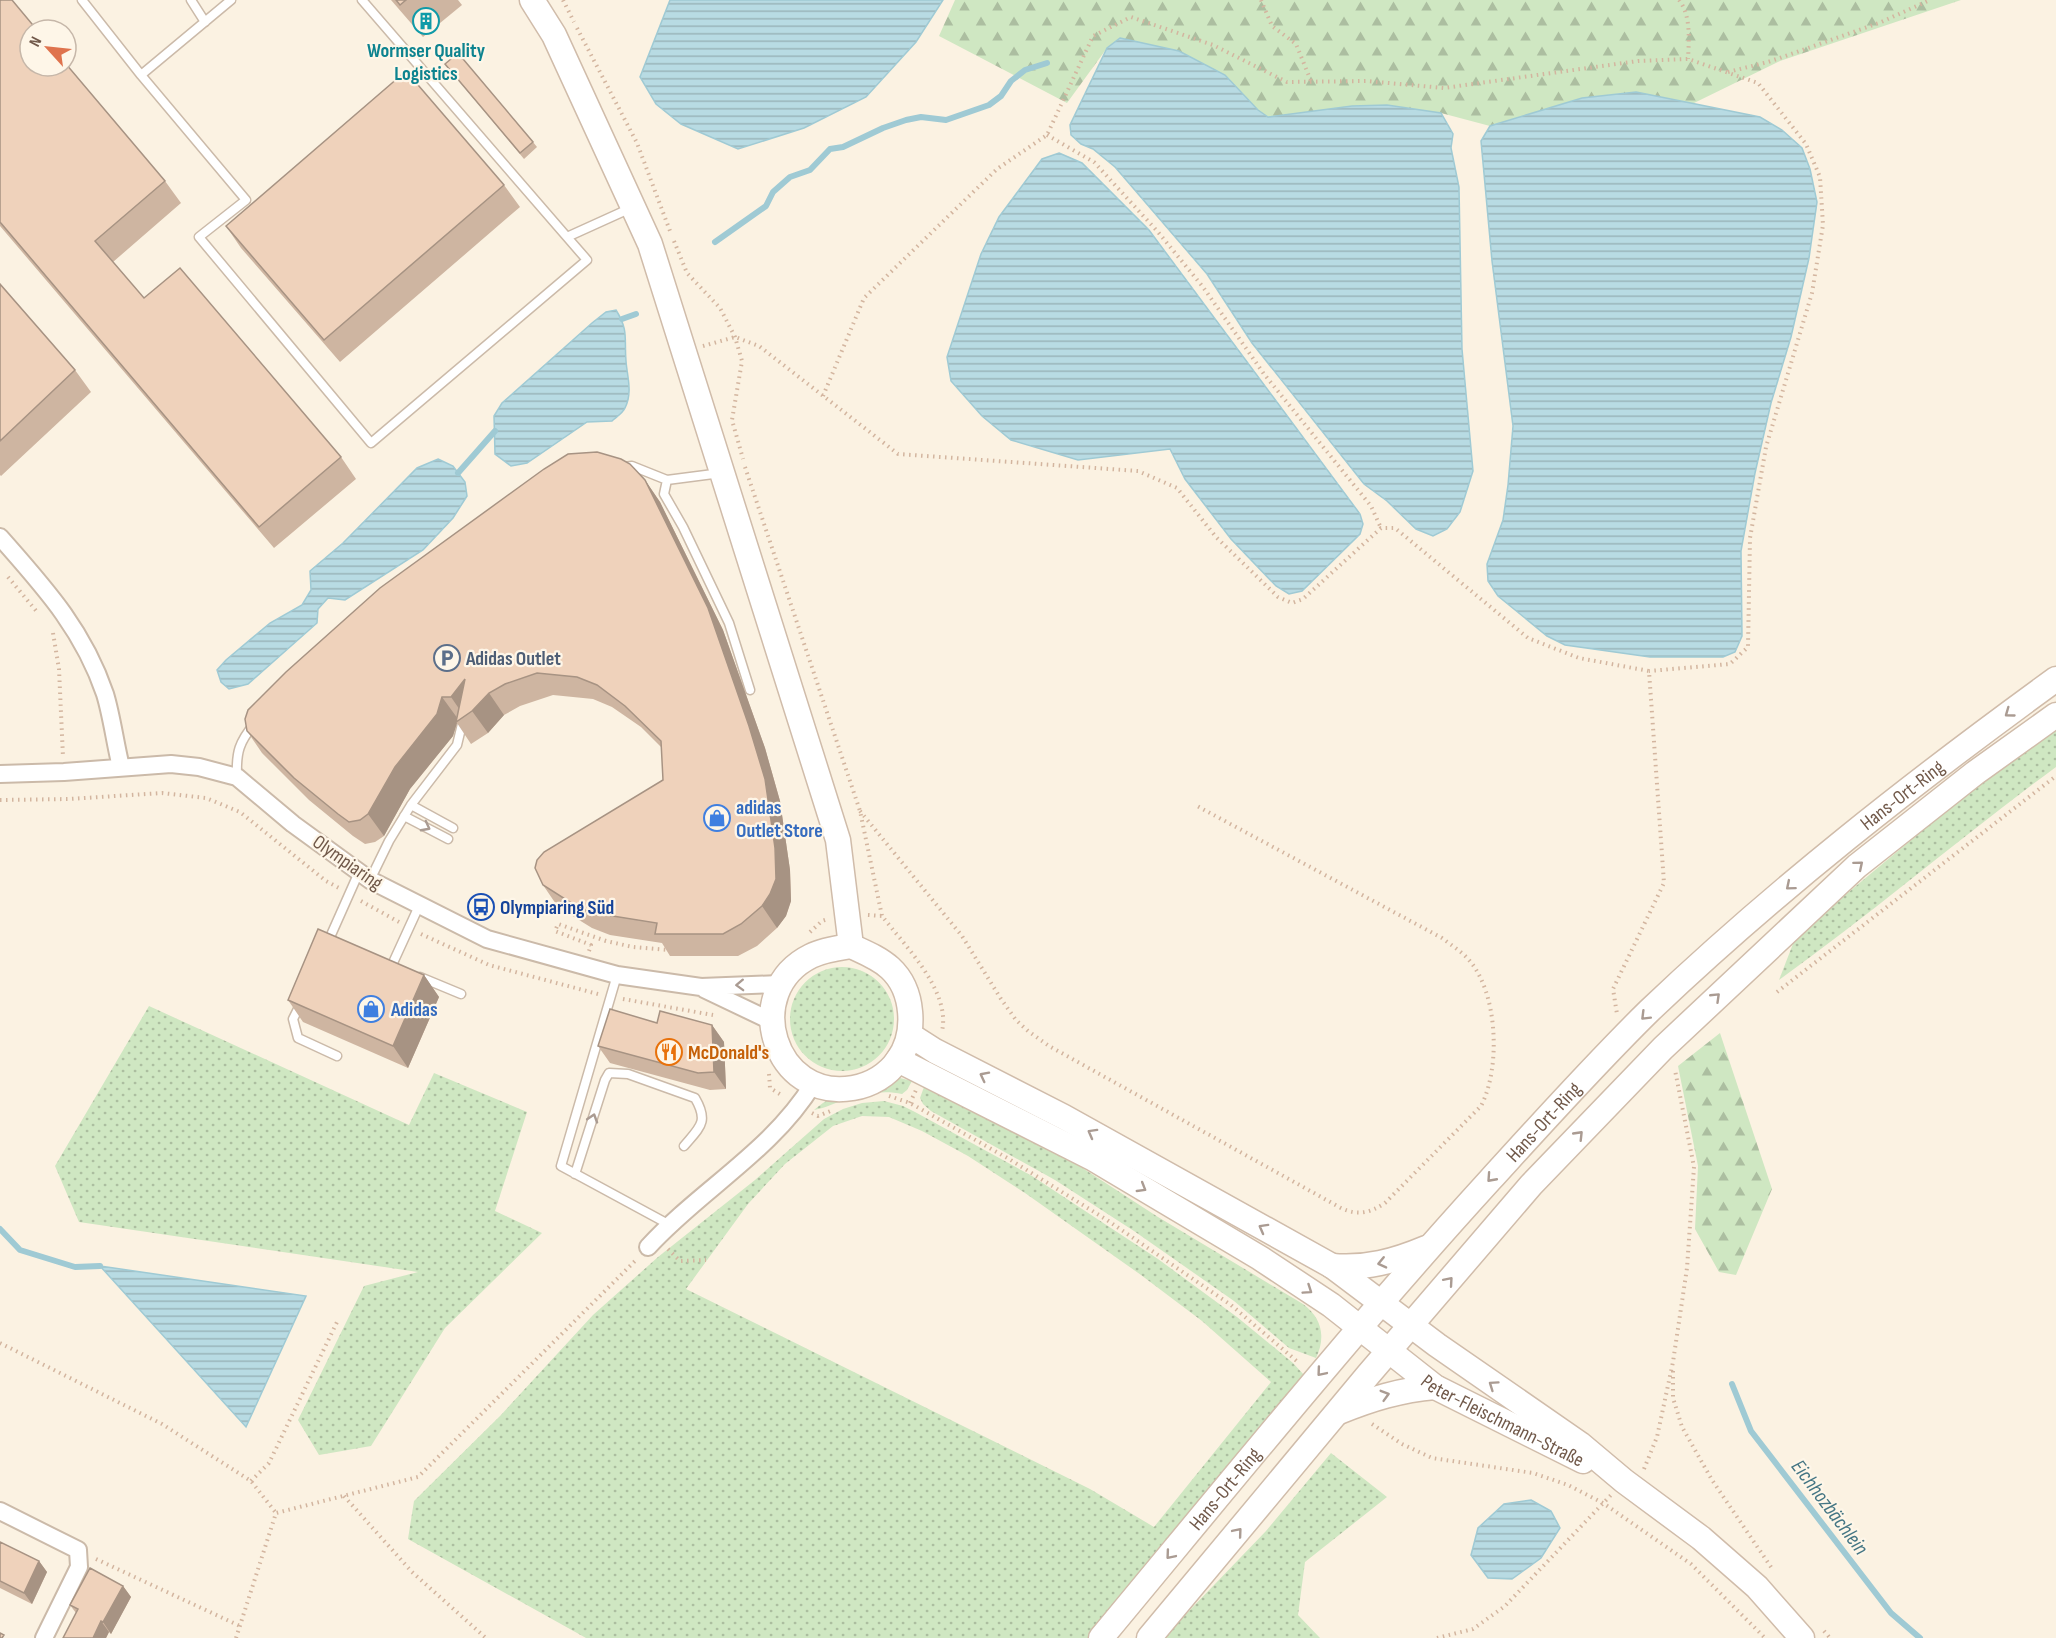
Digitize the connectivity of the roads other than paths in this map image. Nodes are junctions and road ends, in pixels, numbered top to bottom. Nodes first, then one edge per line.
1 (82, 0) edge
2 (191, 0) edge
3 (231, 0) edge
4 (362, 0) edge
5 (532, 0) edge
6 (205, 22) junction
7 (141, 75) junction
8 (633, 207) junction
9 (567, 237) junction
10 (611, 468) edge
11 (722, 473) junction
12 (667, 480) junction
13 (0, 537) edge
14 (2056, 679) edge
15 (750, 690) dead end
16 (263, 714) edge
17 (2056, 715) edge
18 (462, 724) edge
19 (121, 767) junction
20 (0, 774) edge
21 (237, 777) junction
22 (411, 805) junction
23 (404, 816) junction
24 (453, 828) dead end
25 (447, 839) dead end
26 (364, 876) junction
27 (419, 906) junction
28 (851, 946) junction
29 (325, 949) edge
30 (381, 961) edge
31 (392, 965) junction
32 (402, 969) edge
33 (412, 974) edge
34 (617, 975) junction
35 (780, 984) junction
36 (701, 987) junction
37 (461, 994) dead end
38 (302, 999) edge
39 (771, 1021) junction
40 (910, 1035) junction
41 (337, 1056) dead end
42 (898, 1060) junction
43 (813, 1084) junction
44 (684, 1146) dead end
45 (575, 1174) junction
46 (670, 1225) junction
47 (652, 1243) road end
48 (1429, 1246) junction
49 (1332, 1266) junction
50 (1380, 1302) junction
51 (1411, 1325) junction
52 (1359, 1328) junction
53 (1389, 1351) junction
54 (1435, 1387) junction
55 (1337, 1413) junction
56 (1630, 1485) junction
57 (0, 1511) edge
58 (1812, 1634) edge
59 (44, 1638) edge
60 (1101, 1638) edge
61 (1149, 1638) edge

1 - 7 lane
2 - 6 lane
3 - 6 lane
4 - 9 lane
5 - 8 street
6 - 7 lane
7 - 9 lane
8 - 9 lane
8 - 11 street
10 - 12 lane
11 - 12 lane
11 - 28 street
12 - 15 lane
13 - 19 street
14 -> 48 street, Hans-Ort-Ring
16 - 21 lane
51 -> 17 street, Hans-Ort-Ring
18 - 22 lane
19 - 20 street, Olympiaring
19 - 21 street, Olympiaring
21 - 26 street, Olympiaring
22 - 23 lane
22 - 24 lane
23 -> 25 lane
23 - 26 lane
26 - 27 street, Olympiaring
26 - 29 lane
27 - 31 lane
27 - 34 street, Olympiaring
28 - 35 street
28 - 40 street
30 - 31 lane
31 - 32 lane
33 - 37 lane
34 - 36 street, Olympiaring
34 - 45 lane
35 -> 36 street, Olympiaring
35 - 39 street
36 - 39 street, Olympiaring
38 - 41 lane
39 - 43 street
40 - 42 street
49 -> 40 street, Peter-Fleischmann-Straße
42 - 43 street
42 -> 52 street, Peter-Fleischmann-Straße
43 - 46 street
45 -> 44 lane
45 - 46 lane
46 - 47 street
48 -> 49 street
48 - 50 street, Hans-Ort-Ring
49 - 50 street, Peter-Fleischmann-Straße
50 - 51 street, Peter-Fleischmann-Straße
50 - 52 street, Hans-Ort-Ring
51 - 53 street, Hans-Ort-Ring
56 -> 51 street, Peter-Fleischmann-Straße
52 - 53 street, Peter-Fleischmann-Straße
52 -> 60 street, Hans-Ort-Ring
53 - 54 street, Peter-Fleischmann-Straße
53 - 55 street, Hans-Ort-Ring
55 -> 54 street
54 - 56 street, Peter-Fleischmann-Straße
61 -> 55 street, Hans-Ort-Ring
56 - 58 street, Peter-Fleischmann-Straße
57 - 59 street

